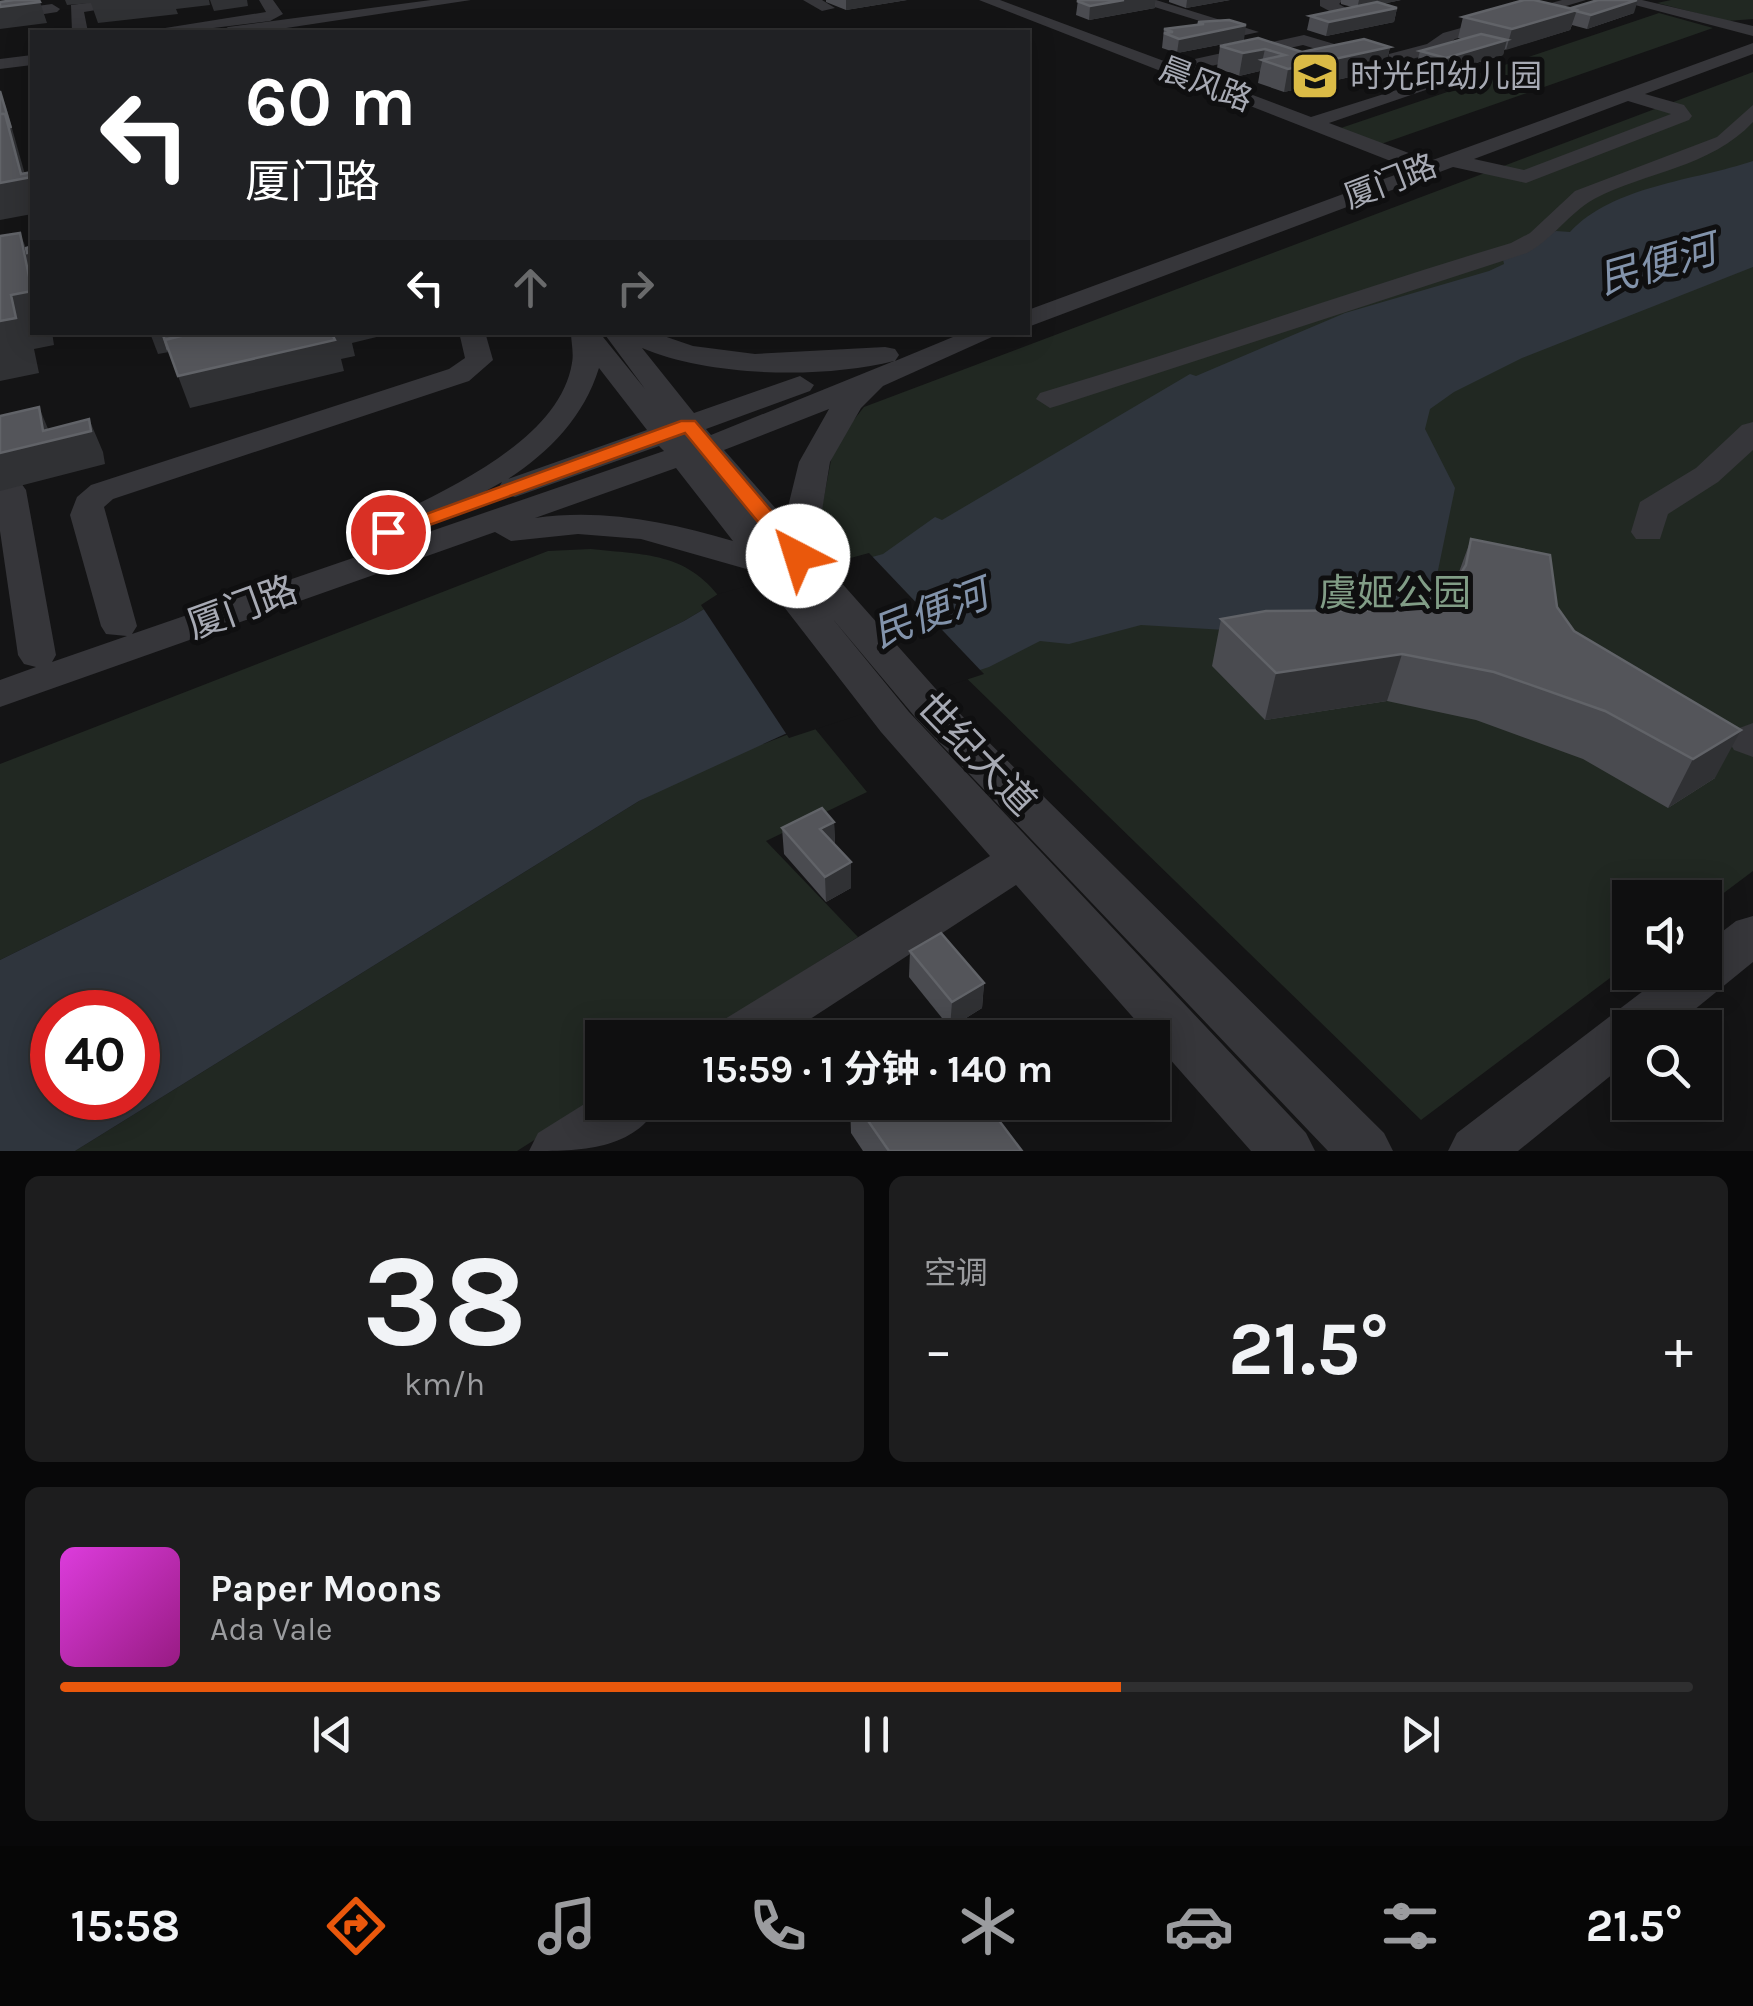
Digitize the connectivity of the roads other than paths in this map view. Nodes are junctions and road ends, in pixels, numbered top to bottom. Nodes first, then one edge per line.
1 (150, 0) edge
2 (266, 0) edge
3 (314, 0) edge
4 (335, 0) edge
5 (464, 0) edge
6 (810, 0) edge
7 (1044, 0) edge
8 (1144, 0) edge
9 (1336, 0) edge
10 (1579, 0) edge
11 (1623, 0) edge
12 (996, 2) edge
13 (50, 3) edge
14 (0, 8) edge
15 (827, 8) dead end
16 (0, 16) edge
17 (347, 16) junction
18 (327, 19) junction
19 (1222, 27) junction
20 (80, 30) edge
21 (163, 30) edge
22 (243, 30) edge
23 (336, 30) edge
24 (359, 30) edge
25 (0, 32) edge
26 (1185, 34) edge
27 (1753, 34) edge
28 (30, 46) edge
29 (1753, 48) edge
30 (0, 50) edge
31 (1395, 58) dead end
32 (30, 60) edge
33 (0, 64) edge
34 (1170, 70) junction
35 (1623, 94) junction
36 (1753, 111) edge
37 (1310, 123) junction
38 (1427, 163) junction
39 (1030, 302) edge
40 (1030, 318) edge
41 (473, 335) edge
42 (584, 335) edge
43 (587, 335) edge
44 (618, 335) edge
45 (635, 335) edge
46 (940, 335) edge
47 (980, 335) edge
48 (887, 362) junction
49 (1050, 399) dead end
50 (1753, 431) edge
51 (684, 440) junction
52 (10, 490) dead end
53 (388, 532) junction
54 (1648, 532) dead end
55 (364, 563) junction
56 (788, 567) junction
57 (120, 626) junction
58 (37, 655) junction
59 (0, 668) edge
60 (0, 694) edge
61 (912, 715) junction
62 (1021, 859) junction
63 (1753, 935) edge
64 (1722, 959) edge
65 (1682, 990) edge
66 (1656, 1010) edge
67 (766, 1020) edge
68 (1612, 1045) edge
69 (606, 1120) edge
70 (557, 1151) edge
71 (1286, 1151) edge
72 (1365, 1151) edge
73 (1476, 1151) edge

1 - 20 street
2 - 21 street
3 - 18 street
4 - 17 street
5 - 17 street
6 - 15 street
7 - 12 street
8 - 19 street
9 - 19 street
10 - 31 street
11 - 27 street
12 - 34 street, 晨风路
13 - 14 street
13 - 16 street
13 - 25 street
17 - 18 street
17 - 24 street
18 - 22 street
18 - 23 street
19 - 26 street
27 - 38 street, 厦门路
28 - 30 street
29 - 35 street, 厦门路
32 - 33 street
34 - 37 street, 晨风路
34 - 37 street
35 - 38 street, 厦门路
35 - 38 street, 晨风路
36 - 49 street
37 - 38 street, 晨风路
38 - 39 street, 厦门路
38 - 40 street, 厦门路
41 - 57 street
42 - 53 street
43 - 51 street, 世纪大道
44 - 51 street, 世纪大道
45 - 48 street
46 - 48 street, 厦门路
47 - 48 street, 厦门路
48 - 51 street, 厦门路
48 - 56 street
50 - 54 street
51 - 53 street, 厦门路
51 - 55 street, 厦门路
51 - 56 street, 世纪大道
52 - 58 street
53 - 57 street, 厦门路
55 - 56 street
55 - 60 street, 厦门路
56 - 61 street, 世纪大道
57 - 58 street, 厦门路
58 - 59 street, 厦门路
61 - 62 street, 世纪大道
61 - 72 street, 世纪大道
62 - 67 street
62 - 71 street, 世纪大道
63 - 64 street
65 - 66 street
68 - 73 street
69 - 70 street

